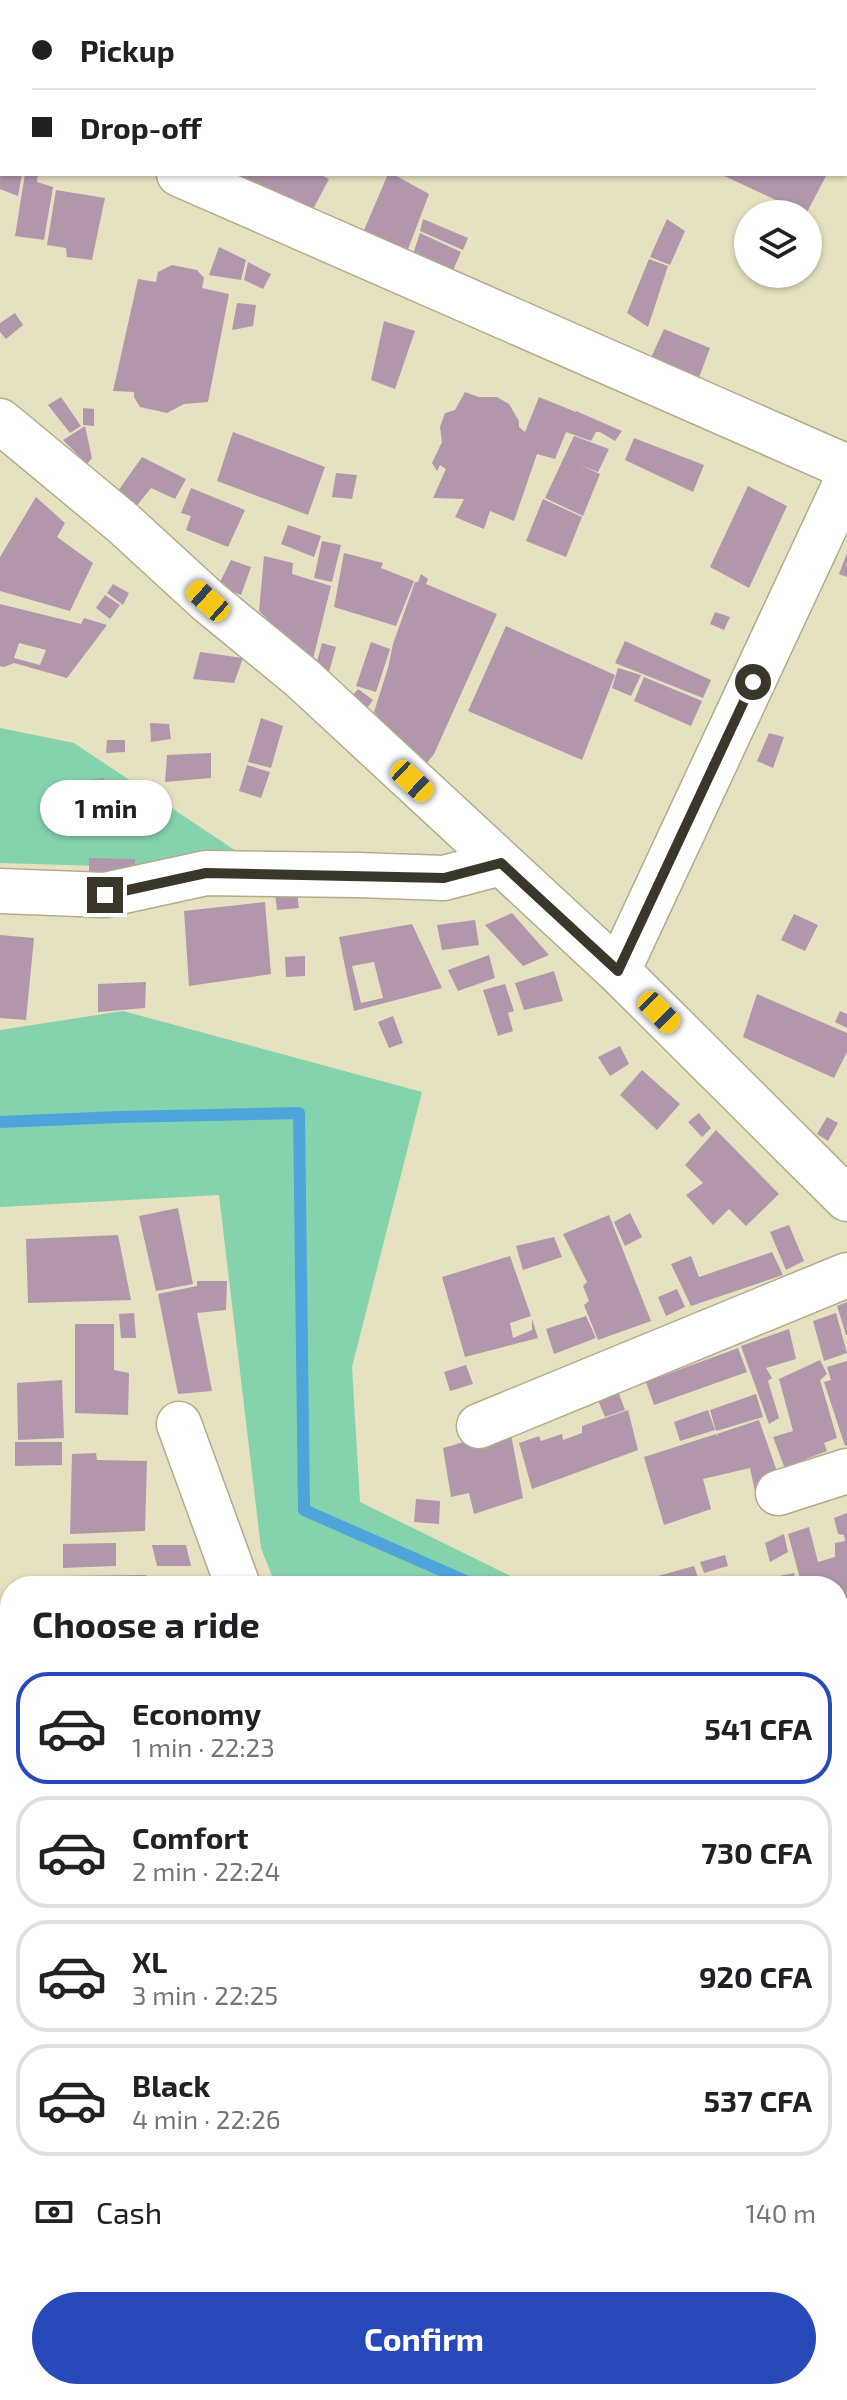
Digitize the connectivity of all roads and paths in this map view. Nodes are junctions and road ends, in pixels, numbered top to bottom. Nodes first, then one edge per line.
1 (184, 176) edge
2 (0, 421) edge
3 (847, 467) edge
4 (847, 480) edge
5 (501, 863) junction
6 (0, 891) edge
7 (618, 971) junction
8 (847, 1199) edge
9 (847, 1275) edge
10 (179, 1424) dead end
11 (479, 1426) dead end
12 (847, 1471) edge
13 (778, 1493) dead end
14 (234, 1576) edge

1 - 3 street
2 - 5 street
4 - 7 street
5 - 6 street
5 - 7 street
7 - 8 street
9 - 11 street
10 - 14 street
12 - 13 street

